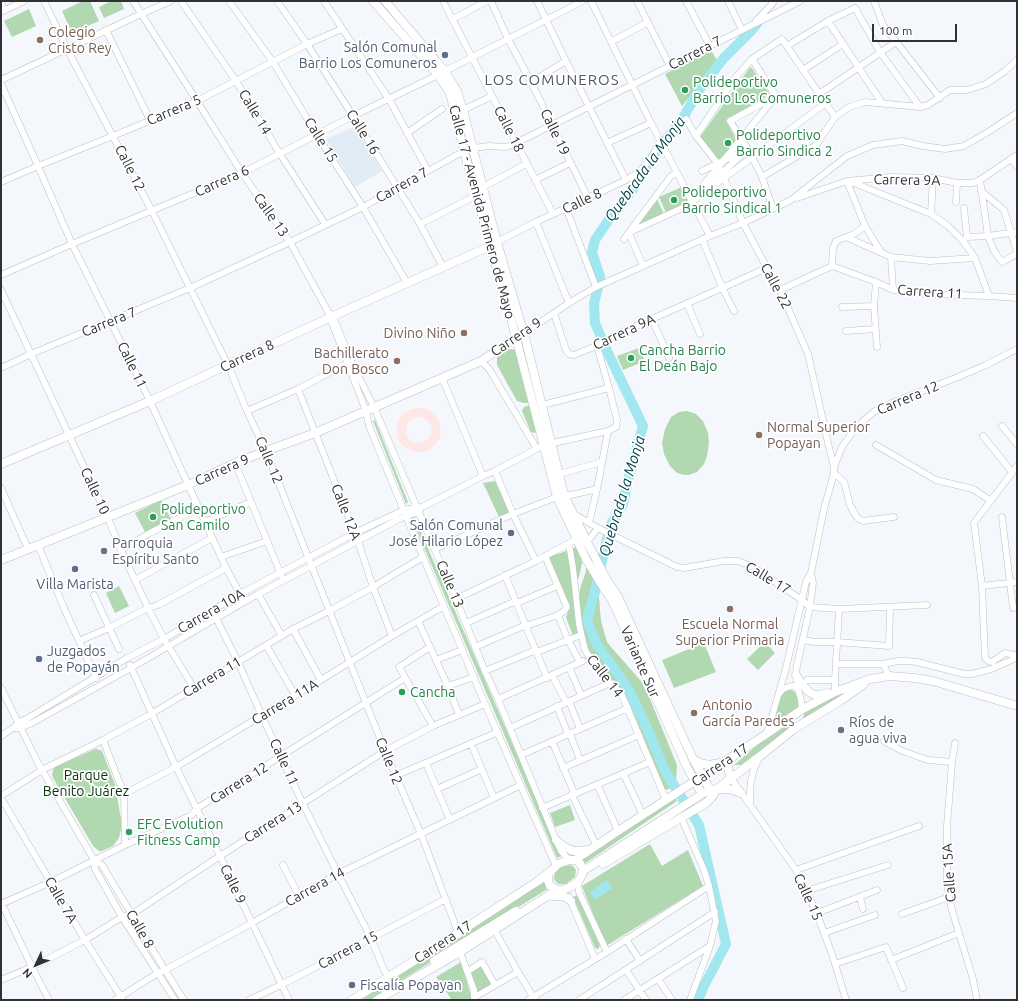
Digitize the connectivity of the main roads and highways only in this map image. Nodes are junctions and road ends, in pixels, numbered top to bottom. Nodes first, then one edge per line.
1 (373, 1) edge
2 (388, 2) edge
3 (441, 73) junction
4 (494, 244) junction
5 (524, 333) junction
6 (516, 338) junction
7 (544, 446) junction
8 (1, 464) edge
9 (560, 496) junction
10 (593, 552) joint
11 (586, 559) joint
12 (1, 560) edge
13 (605, 585) junction
14 (796, 675) road end
15 (870, 679) junction
16 (835, 692) junction
17 (1017, 706) edge
18 (802, 709) junction
19 (794, 729) junction
20 (734, 755) junction
21 (693, 759) junction
22 (725, 762) junction
23 (687, 767) junction
24 (702, 776) junction
25 (731, 778) junction
26 (695, 781) junction
27 (684, 789) junction
28 (714, 789) junction
29 (742, 793) road end
30 (702, 794) junction
31 (695, 804) junction
32 (556, 840) road end
33 (593, 847) junction
34 (572, 860) junction
35 (552, 870) junction
36 (580, 877) junction
37 (557, 891) junction
38 (571, 901) road end
39 (459, 934) junction
40 (475, 939) junction
41 (389, 997) edge
42 (352, 1000) edge
43 (359, 1000) edge
44 (372, 1000) edge
45 (378, 1000) edge

1 - 3 main road, Calle 17 - Avenida Primero de Mayo
2 - 3 main road, Calle 17 - Avenida Primero de Mayo
3 - 4 main road, Calle 17 - Avenida Primero de Mayo
3 - 4 main road, Calle 17 - Avenida Primero de Mayo
4 - 5 main road, Calle 17 - Avenida Primero de Mayo
4 - 6 main road, Calle 17 - Avenida Primero de Mayo
4 - 8 main road, Carrera 8
5 - 6 main road, Carrera 9
5 - 7 main road, Calle 17 - Avenida Primero de Mayo
6 - 7 main road, Calle 17 - Avenida Primero de Mayo
6 - 12 main road, Carrera 9
7 - 9 main road, Calle 17 - Avenida Primero de Mayo
7 - 9 main road, Calle 17 - Avenida Primero de Mayo
9 - 10 main road, Calle 17 - Avenida Primero de Mayo
9 - 11 main road, Calle 17 - Avenida Primero de Mayo
10 - 13 main road, Variante Sur
11 - 13 main road, Variante Sur
13 - 21 main road, Variante Sur
13 - 23 main road, Variante Sur
14 - 16 main road
15 - 16 main road, Carrera 17
15 - 17 main road, Carrera 17
15 - 19 main road, Carrera 17
16 - 18 main road, Carrera 17
18 - 19 main road
18 - 20 main road, Carrera 17
19 - 25 main road, Carrera 17
20 - 22 main road, Carrera 17
20 - 25 main road
21 - 22 main road
21 - 24 main road, Variante Sur
22 - 24 main road, Carrera 17
23 - 26 main road, Variante Sur
23 - 27 main road
24 - 26 main road, Carrera 17
24 - 28 main road, Variante Sur
25 - 28 main road, Carrera 17
26 - 27 main road, Carrera 17
26 - 30 main road, Variante Sur
27 - 33 main road, Carrera 17
28 - 29 main road
28 - 30 main road, Carrera 17
28 - 31 main road
30 - 31 main road, Carrera 17
31 - 36 main road, Carrera 17
32 - 33 main road
33 - 34 main road, Carrera 17
34 - 35 main road
34 - 36 main road
35 - 37 main road
35 - 39 main road, Carrera 17
36 - 37 main road
37 - 38 main road
37 - 40 main road, Carrera 17
37 - 40 main road
39 - 42 main road, Carrera 17
39 - 43 main road, Carrera 17
40 - 41 main road
40 - 44 main road, Carrera 17
41 - 45 main road

